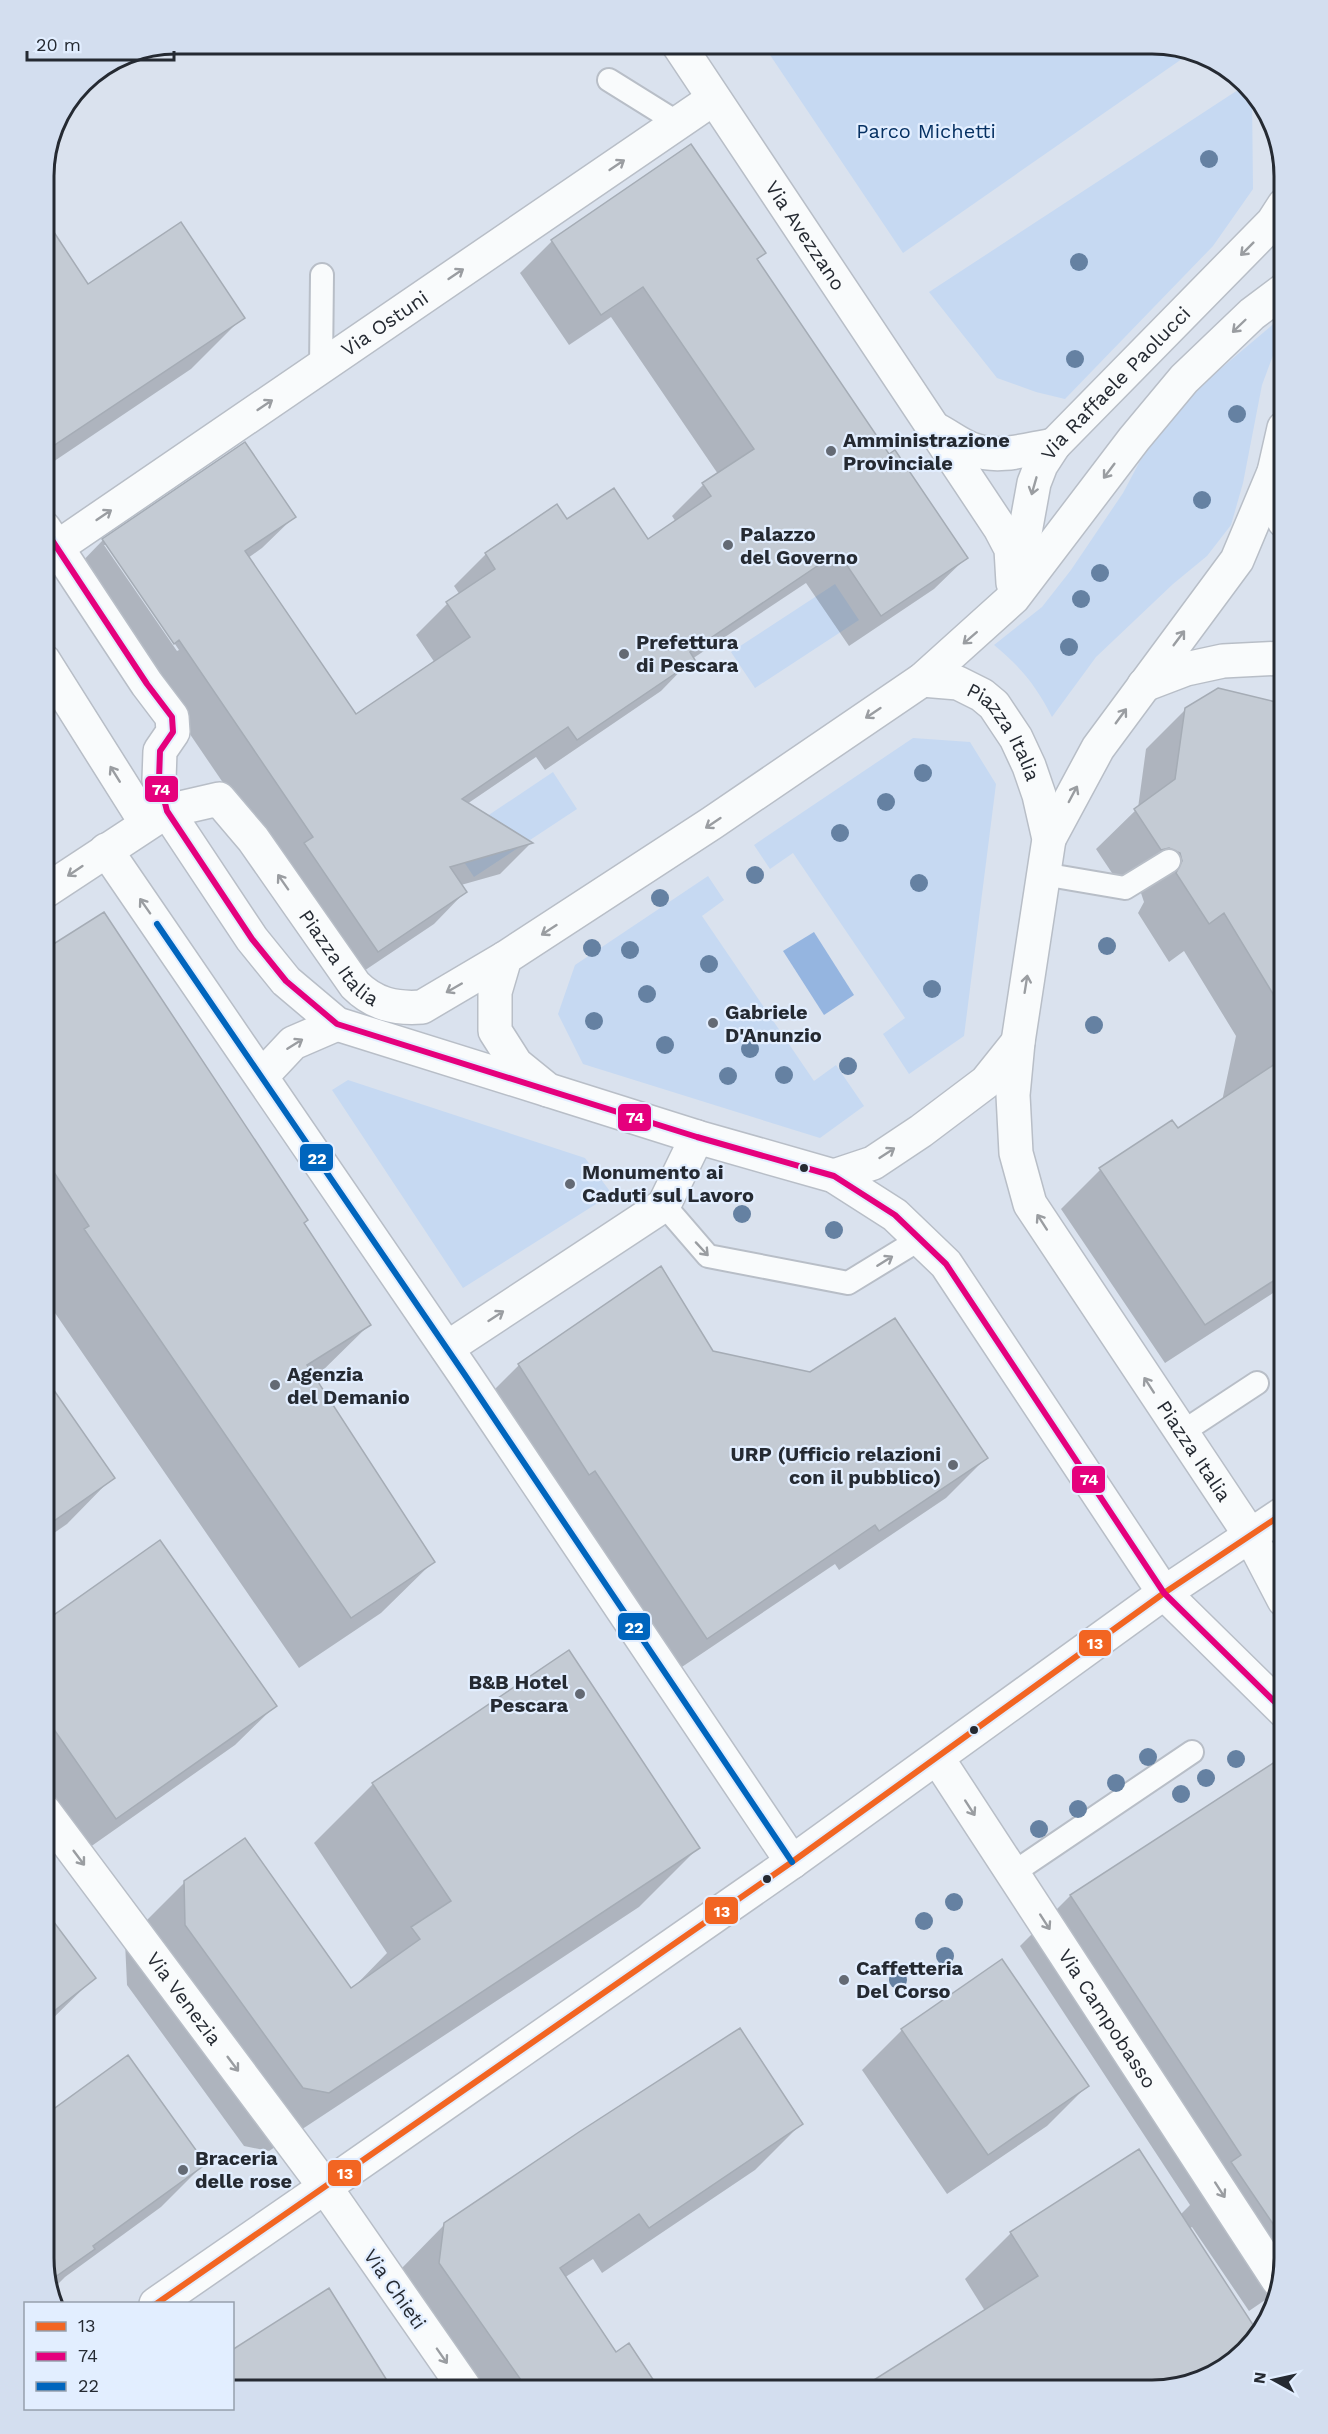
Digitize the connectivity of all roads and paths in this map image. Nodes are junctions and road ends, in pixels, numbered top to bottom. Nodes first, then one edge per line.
1 (684, 54) edge
2 (609, 80) dead end
3 (713, 99) junction
4 (678, 123) junction
5 (1274, 220) edge
6 (322, 275) dead end
7 (1274, 298) edge
8 (321, 367) junction
9 (932, 427) junction
10 (1054, 445) junction
11 (1274, 472) edge
12 (54, 535) edge
13 (54, 544) edge
14 (1013, 598) junction
15 (1274, 658) edge
16 (54, 675) edge
17 (922, 680) junction
18 (1144, 685) junction
19 (156, 817) junction
20 (1049, 839) junction
21 (106, 850) junction
22 (1169, 861) dead end
23 (1043, 874) junction
24 (54, 885) edge
25 (505, 958) junction
26 (337, 1024) junction
27 (1018, 1042) junction
28 (262, 1076) junction
29 (548, 1090) junction
30 (697, 1137) junction
31 (834, 1176) junction
32 (664, 1204) junction
33 (920, 1239) junction
34 (447, 1348) junction
35 (1257, 1383) dead end
36 (1181, 1434) junction
37 (1274, 1519) edge
38 (1250, 1535) junction
39 (1274, 1581) edge
40 (1164, 1593) junction
41 (1274, 1702) edge
42 (1192, 1752) dead end
43 (938, 1759) junction
44 (54, 1824) edge
45 (792, 1862) junction
46 (1013, 1873) junction
47 (325, 2187) junction
48 (1273, 2272) edge
49 (159, 2302) edge
50 (459, 2380) edge

1 - 3 street, Via Avezzano
2 - 4 lane
3 - 4 street, Via Ostuni
3 - 9 street, Via Avezzano
8 -> 4 street, Via Ostuni
5 -> 10 street, Via Raffaele Paolucci
6 - 8 lane
7 -> 14 street, Piazza Italia
12 -> 8 street, Via Ostuni
9 - 10 street, Via Avezzano
9 - 14 street, Via Avezzano
10 -> 14 street, Via Raffaele Paolucci
18 -> 11 street
13 - 19 street
14 -> 17 street, Piazza Italia
15 - 18 street
19 -> 16 street, Piazza Italia
17 - 20 street, Piazza Italia
17 -> 25 street, Piazza Italia
20 -> 18 street
19 - 21 street
25 -> 19 street, Piazza Italia
19 - 26 street, Piazza Italia
20 - 23 street, Piazza Italia
21 -> 24 street
28 -> 21 street
22 - 23 lane
27 -> 23 street, Piazza Italia
25 - 29 street, Piazza Italia
28 -> 26 street
26 - 29 street, Piazza Italia
31 -> 27 street
36 -> 27 street, Piazza Italia
28 - 34 street
29 - 30 street, Piazza Italia
30 - 31 street, Piazza Italia
30 - 32 street
31 - 33 street, Piazza Italia
32 -> 33 lane
34 -> 32 street
33 - 40 street, Piazza Italia
34 - 45 street
35 - 36 lane
36 - 38 street, Piazza Italia
37 - 38 street
38 - 39 street, Piazza Italia
38 - 40 street
40 - 41 street, Piazza Italia
40 - 43 street
42 - 46 lane
43 - 45 street
43 -> 46 street, Via Campobasso
44 -> 47 street, Via Venezia
45 - 47 street
46 -> 48 street, Via Campobasso
47 - 49 street
47 -> 50 street, Via Chieti

